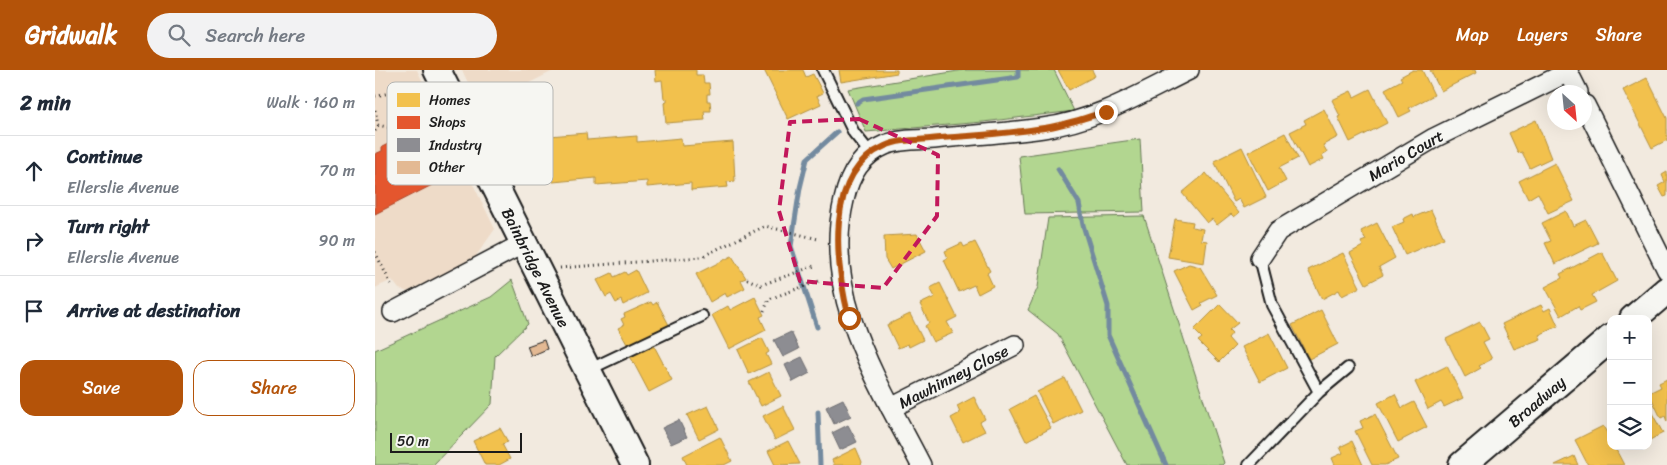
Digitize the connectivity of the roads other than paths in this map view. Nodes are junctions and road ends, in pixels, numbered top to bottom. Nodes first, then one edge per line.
1 (823, 70) edge
2 (1189, 70) edge
3 (1567, 71) edge
4 (1574, 85) edge
5 (1592, 119) edge
6 (871, 154) junction
7 (490, 185) edge
8 (524, 244) junction
9 (1260, 258) joint
10 (1667, 270) edge
11 (1667, 290) edge
12 (393, 312) dead end
13 (1638, 315) edge
14 (702, 316) dead end
15 (1607, 341) edge
16 (1015, 345) dead end
17 (1348, 368) dead end
18 (588, 370) junction
19 (1319, 392) junction
20 (891, 408) junction
21 (635, 465) edge
22 (921, 465) edge
23 (1249, 465) edge
24 (1462, 465) edge

1 - 6 lane
2 - 6 street
3 - 4 street
3 - 9 street, Mario Court
5 - 10 street
6 - 20 street
7 - 8 street, Bainbridge Avenue
8 - 12 street
8 - 18 street, Bainbridge Avenue
9 - 19 lane
11 - 13 street
14 - 18 lane
15 - 24 street, Broadway
16 - 20 street, Mawhinney Close
17 - 19 lane
18 - 21 street, Bainbridge Avenue
19 - 23 lane
20 - 22 street

